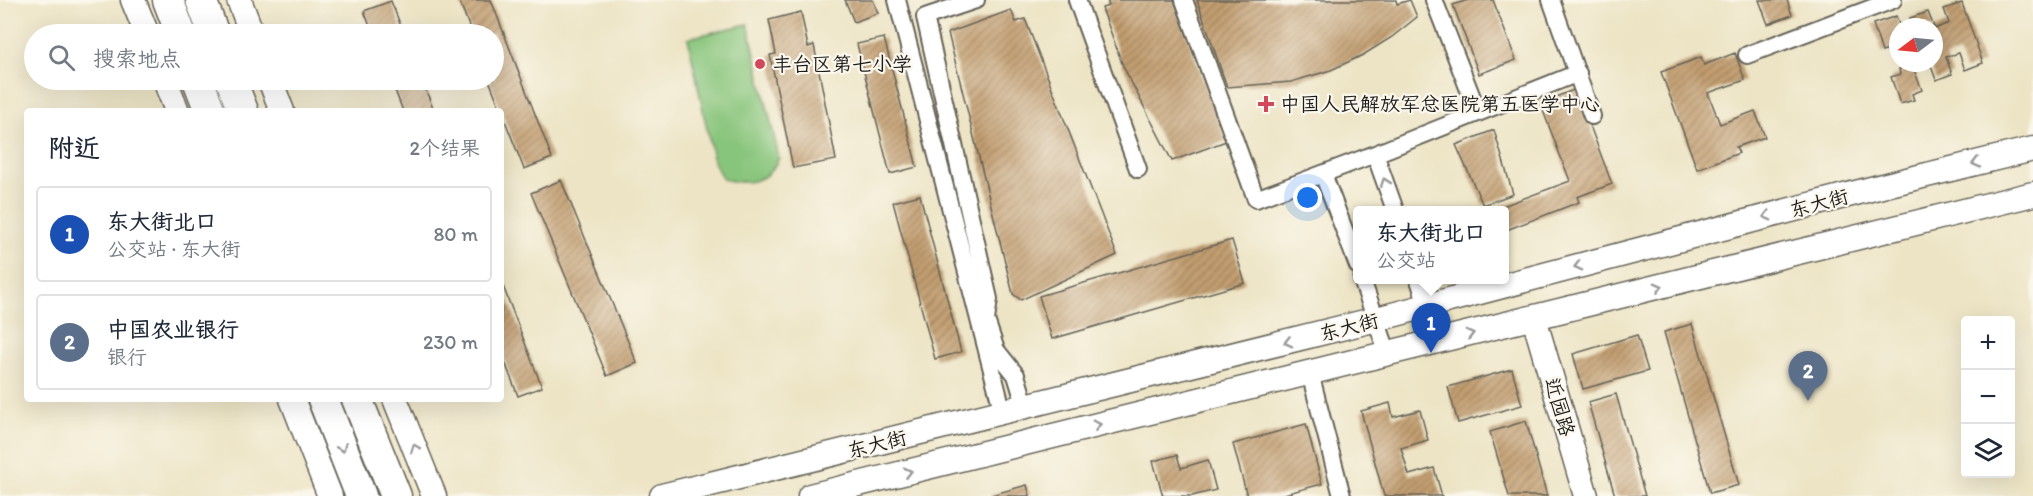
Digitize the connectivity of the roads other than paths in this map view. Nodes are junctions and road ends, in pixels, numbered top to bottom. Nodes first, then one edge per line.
1 (133, 0) edge
2 (168, 0) edge
3 (201, 0) edge
4 (239, 0) edge
5 (897, 0) edge
6 (976, 0) edge
7 (1077, 0) edge
8 (1184, 0) edge
9 (1434, 0) edge
10 (1551, 0) edge
11 (1893, 0) edge
12 (143, 24) edge
13 (177, 24) edge
14 (210, 24) edge
15 (248, 24) edge
16 (1747, 55) dead end
17 (1578, 73) junction
18 (169, 90) edge
19 (202, 90) edge
20 (235, 90) edge
21 (274, 90) edge
22 (176, 108) edge
23 (209, 108) edge
24 (242, 108) edge
25 (281, 108) edge
26 (1478, 113) junction
27 (1592, 116) dead end
28 (2033, 149) edge
29 (1375, 154) junction
30 (1138, 169) dead end
31 (1323, 174) junction
32 (2033, 194) edge
33 (1394, 206) edge
34 (1353, 253) edge
35 (1364, 284) edge
36 (1421, 284) edge
37 (1428, 306) junction
38 (1534, 318) junction
39 (1377, 320) junction
40 (1439, 341) junction
41 (1388, 354) junction
42 (1310, 373) junction
43 (293, 402) edge
44 (323, 402) edge
45 (358, 402) edge
46 (396, 402) edge
47 (1026, 408) junction
48 (1003, 413) junction
49 (852, 491) edge
50 (330, 496) edge
51 (361, 496) edge
52 (396, 496) edge
53 (434, 496) edge
54 (662, 496) edge
55 (810, 496) edge
56 (1342, 496) edge
57 (1586, 496) edge

1 - 12 main road
2 - 13 highway
3 - 14 highway
4 - 15 main road
5 - 48 street
6 - 47 street
7 - 30 street
8 - 31 street
9 - 26 street
10 - 17 street
11 - 16 street
17 - 26 street
17 - 27 street
18 - 22 main road
19 - 23 highway
20 - 24 highway
21 - 25 main road
26 - 29 street
28 -> 37 main road, 东大街
29 - 31 street
33 -> 29 street
31 - 34 street
38 -> 32 main road, 东大街
35 - 39 street
36 - 37 street
37 - 39 main road, 东大街
37 - 40 street
40 -> 38 main road, 东大街
38 - 57 main road, 近园路
39 - 41 street
39 -> 47 main road, 东大街
40 - 41 main road, 东大街
41 - 42 main road, 东大街
49 -> 42 main road, 东大街
42 - 56 street
43 - 50 main road
44 -> 51 highway
45 - 52 highway
53 -> 46 main road
47 - 48 main road, 东大街
48 - 54 main road, 东大街
49 - 55 main road, 东大街

